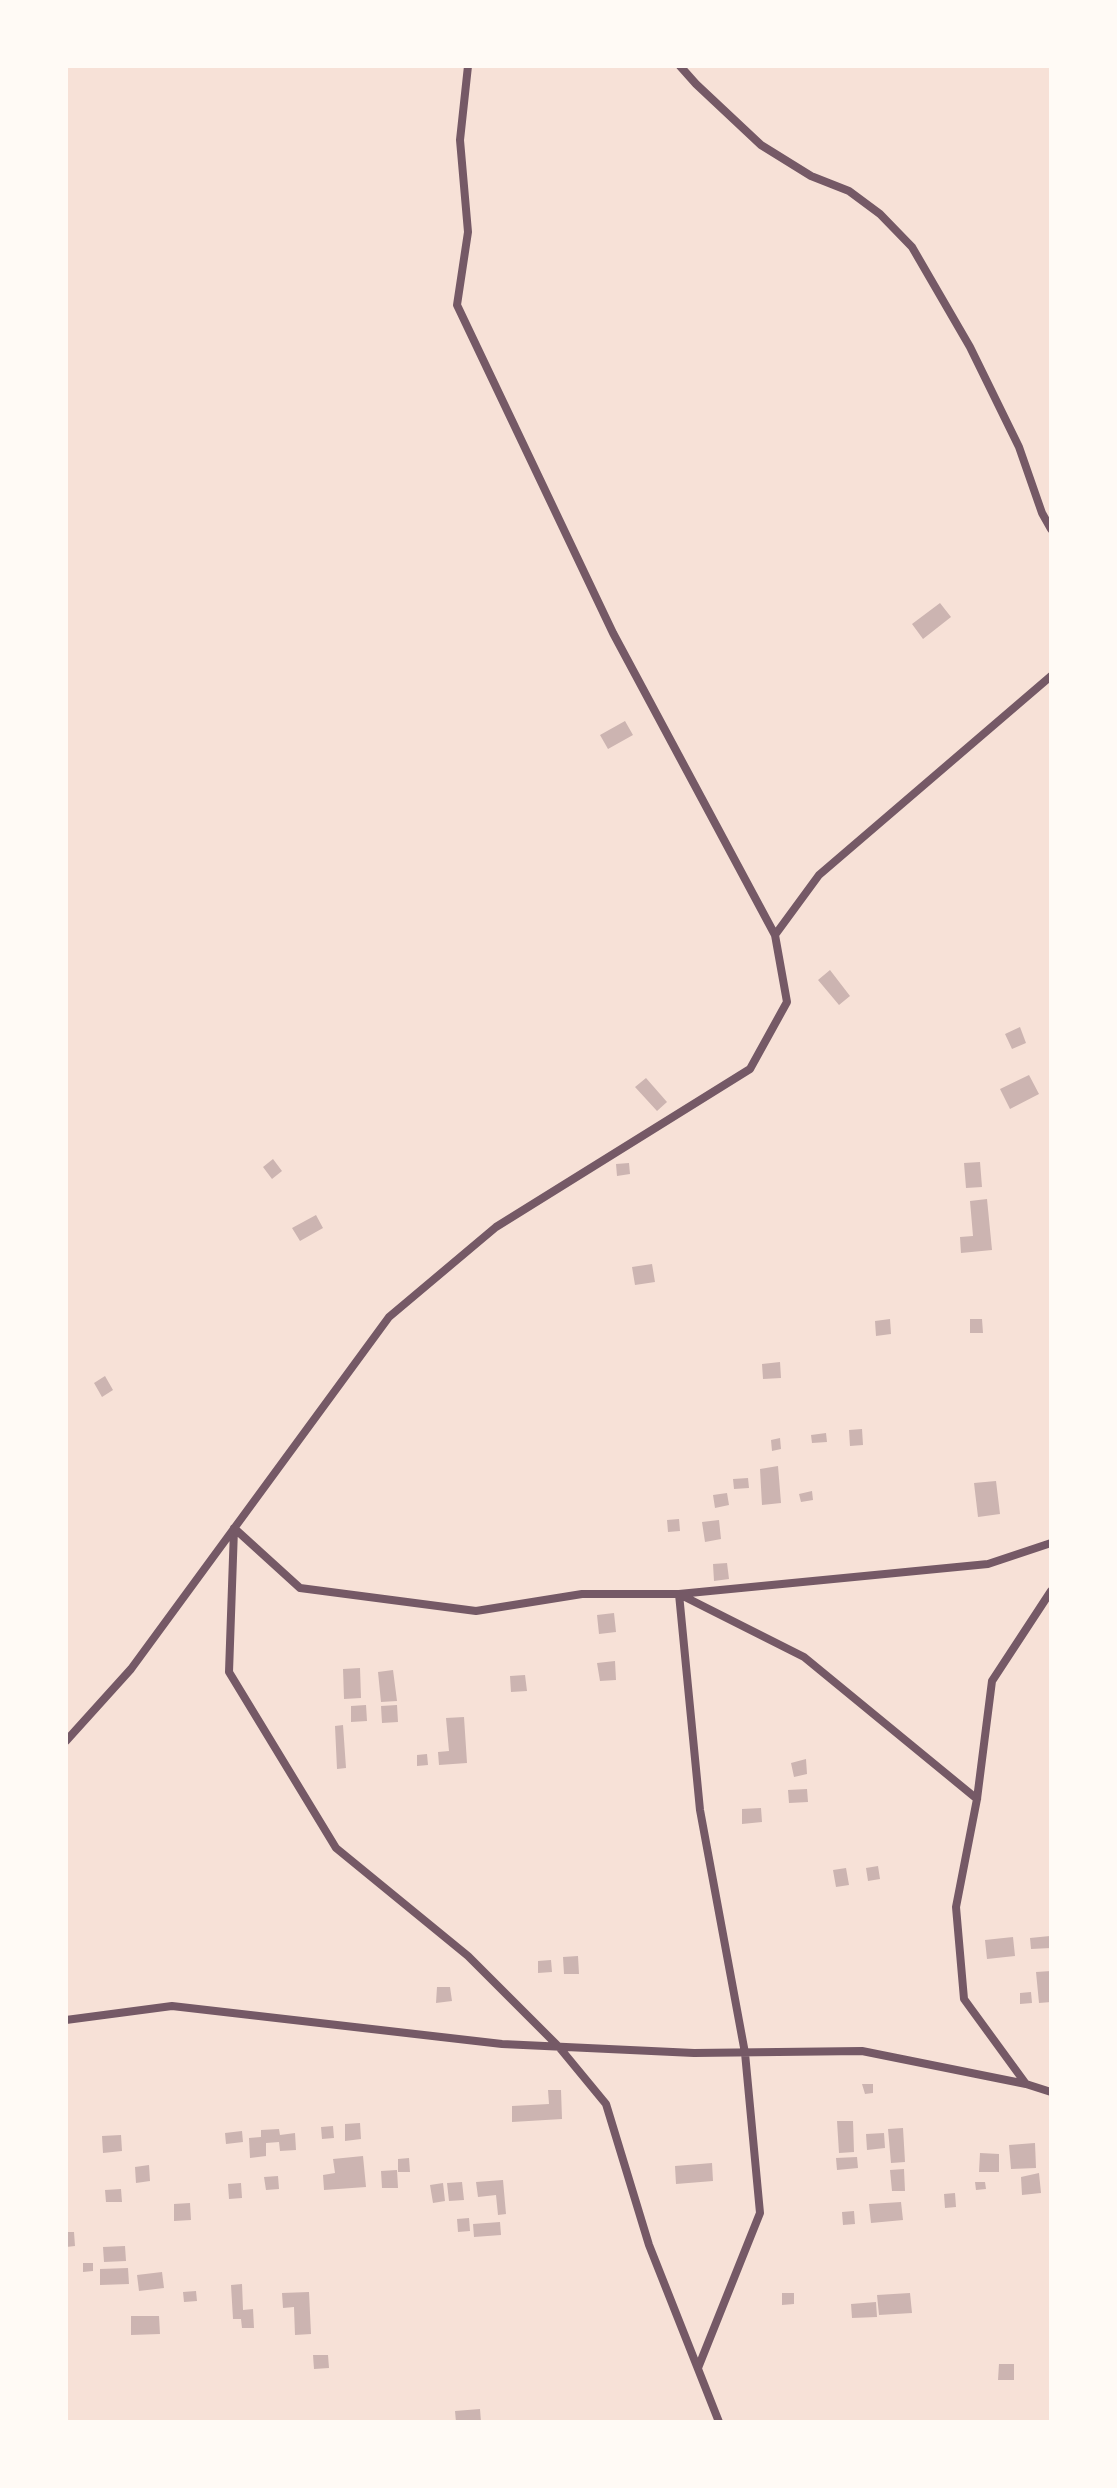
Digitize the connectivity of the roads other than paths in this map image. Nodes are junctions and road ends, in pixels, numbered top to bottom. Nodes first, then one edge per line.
1 (468, 66) edge
2 (680, 66) edge
3 (1051, 529) edge
4 (1051, 676) edge
5 (775, 935) junction
6 (234, 1528) junction
7 (1051, 1543) edge
8 (1051, 1591) edge
9 (679, 1594) junction
10 (66, 1741) edge
11 (977, 1799) junction
12 (66, 2020) edge
13 (559, 2047) junction
14 (745, 2053) junction
15 (1026, 2084) junction
16 (1051, 2092) edge
17 (698, 2368) junction
18 (719, 2422) edge

1 - 5 street
2 - 3 street
4 - 5 street
5 - 6 street
6 - 9 street
6 - 10 street
6 - 13 street
7 - 9 street
8 - 11 street
9 - 11 street
9 - 14 street
11 - 15 street
12 - 13 street
13 - 14 street
13 - 17 street
14 - 15 street
14 - 17 street
15 - 16 street
17 - 18 street

